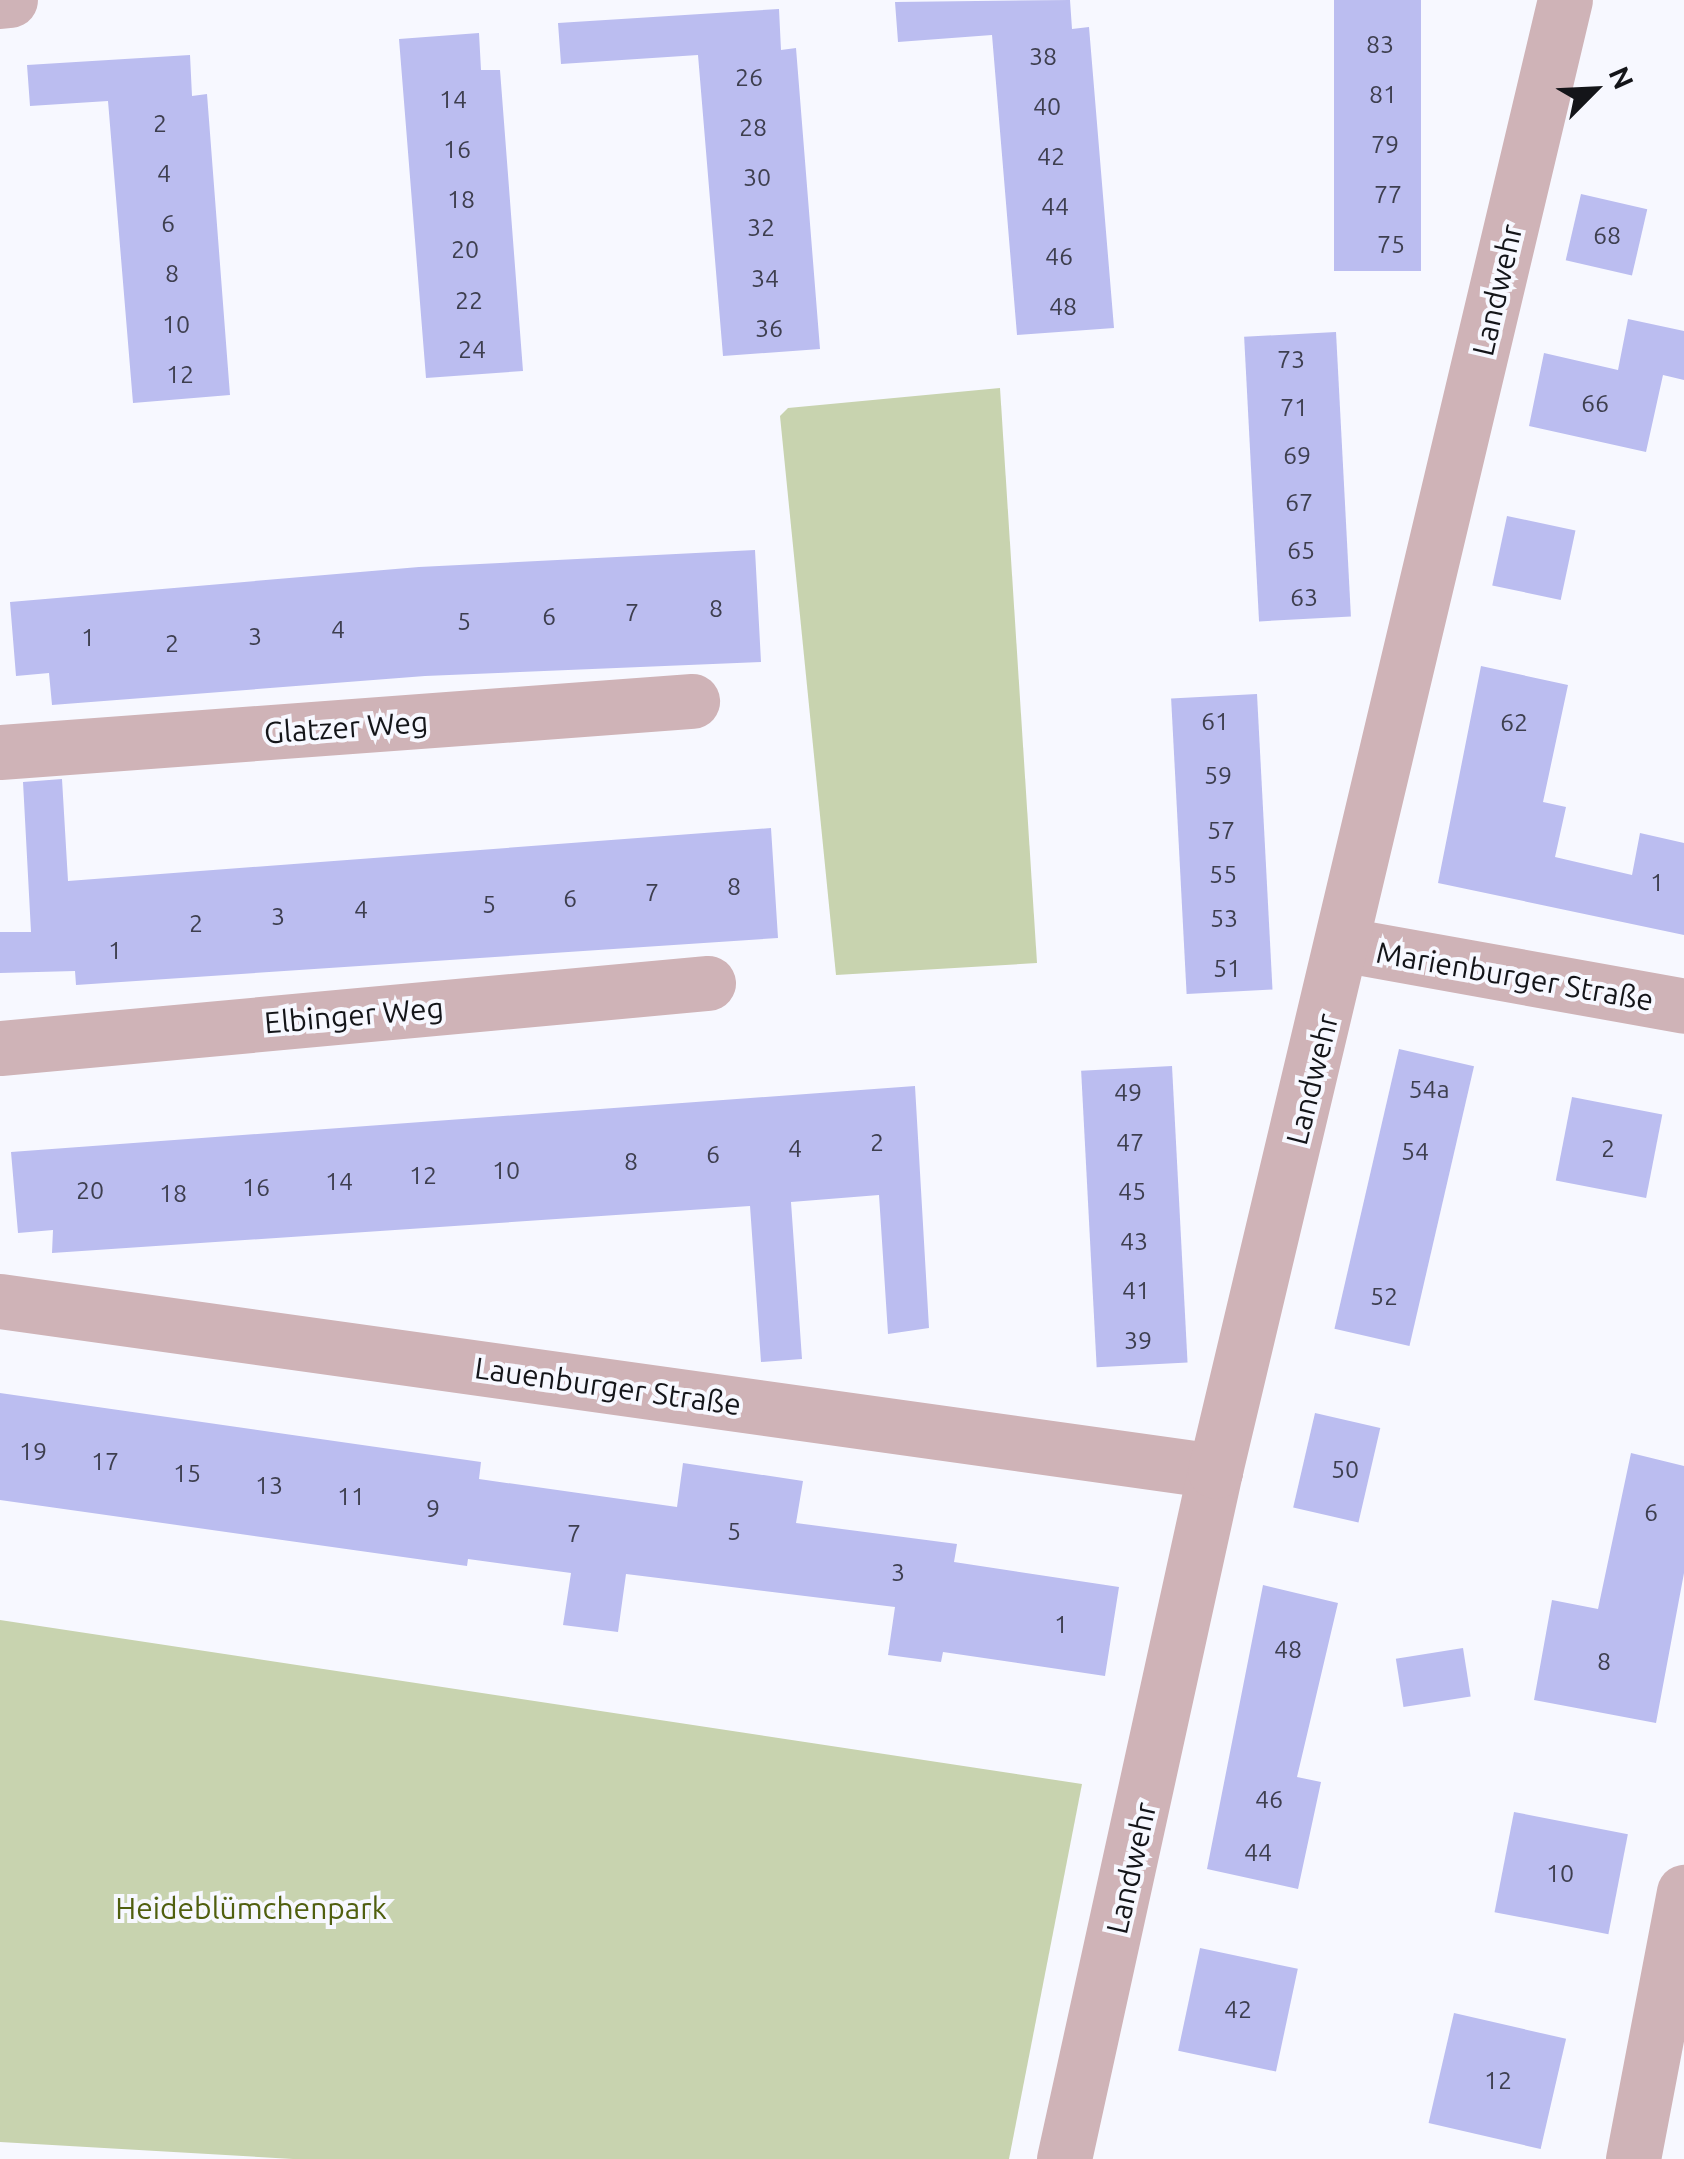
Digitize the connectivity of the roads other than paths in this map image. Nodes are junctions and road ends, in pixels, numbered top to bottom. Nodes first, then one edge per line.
1 (0, 0) edge
2 (10, 0) edge
3 (1565, 0) edge
4 (692, 701) dead end
5 (0, 752) edge
6 (1346, 945) junction
7 (708, 983) dead end
8 (1684, 1006) edge
9 (0, 1048) edge
10 (0, 1301) edge
11 (1215, 1470) junction
12 (1684, 1892) edge
13 (1672, 2000) edge
14 (1064, 2159) edge
15 (1633, 2159) edge

1 - 2 street
3 - 6 street, Landwehr
4 - 5 street, Glatzer Weg
6 - 8 street, Marienburger Straße
6 - 11 street, Landwehr
7 - 9 street, Elbinger Weg
10 - 11 street, Lauenburger Straße
11 - 14 street, Landwehr
12 - 13 street
13 - 15 street

